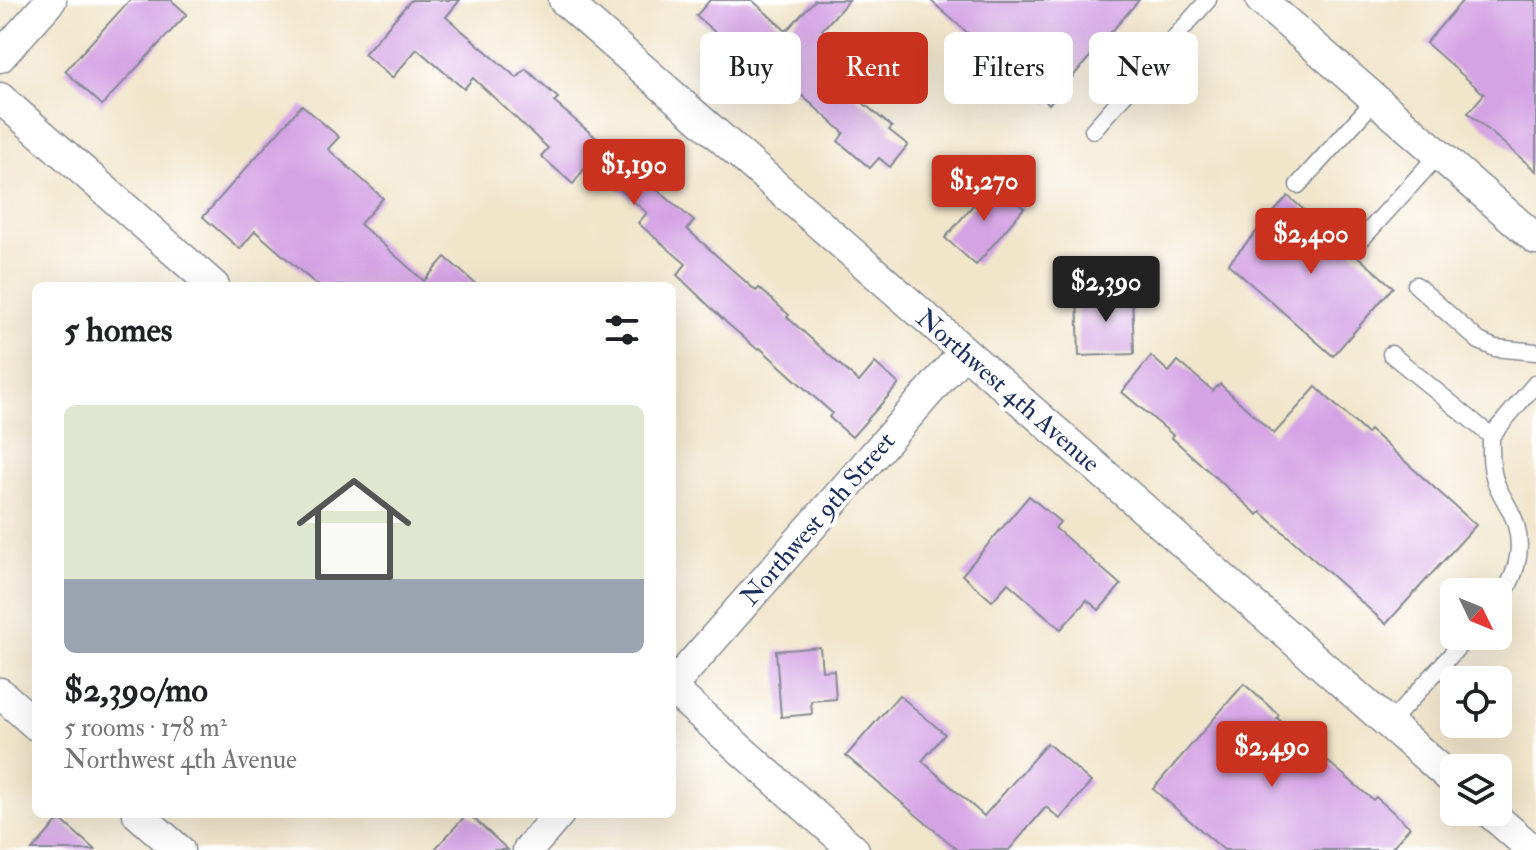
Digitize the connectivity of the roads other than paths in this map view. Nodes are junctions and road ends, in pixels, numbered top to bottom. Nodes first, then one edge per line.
1 (51, 0) edge
2 (564, 0) edge
3 (1208, 0) edge
4 (1266, 1) edge
5 (0, 57) edge
6 (0, 98) edge
7 (1376, 99) junction
8 (1093, 130) dead end
9 (1439, 154) junction
10 (1298, 185) dead end
11 (1536, 239) edge
12 (1358, 243) dead end
13 (209, 282) edge
14 (1416, 285) dead end
15 (964, 352) junction
16 (1536, 352) edge
17 (1391, 354) dead end
18 (1536, 383) edge
19 (1491, 436) junction
20 (1512, 580) edge
21 (1455, 650) edge
22 (676, 682) edge
23 (676, 691) edge
24 (0, 693) edge
25 (32, 721) edge
26 (1389, 724) junction
27 (1440, 769) edge
28 (143, 818) edge
29 (556, 818) edge
30 (1505, 826) edge
31 (179, 850) edge
32 (528, 850) edge
33 (854, 850) edge
34 (1533, 850) edge

1 - 5 street
2 - 15 street, Northwest 4th Avenue
3 - 8 lane
4 - 7 street
6 - 13 street
7 - 9 street
7 - 10 lane
9 - 11 street
9 - 12 lane
14 - 16 lane
15 - 22 street, Northwest 9th Street
15 - 26 street, Northwest 4th Avenue
17 - 19 lane
18 - 19 lane
19 - 20 lane
21 - 26 lane
23 - 33 street
24 - 25 street
26 - 27 street, Northwest 4th Avenue
28 - 31 street
29 - 32 street
30 - 34 street

